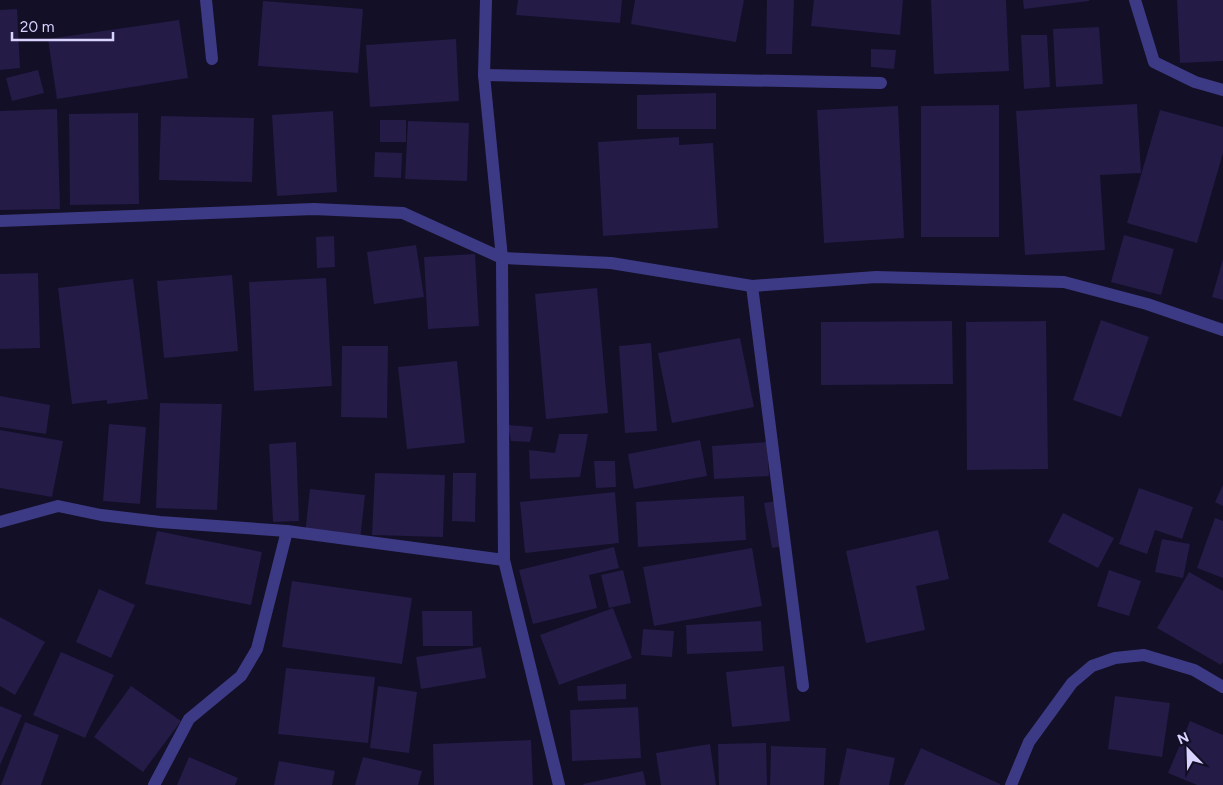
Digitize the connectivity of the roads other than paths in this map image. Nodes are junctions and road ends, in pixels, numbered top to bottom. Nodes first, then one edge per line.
1 (206, 0) edge
2 (486, 0) edge
3 (1135, 0) edge
4 (212, 59) dead end
5 (484, 75) junction
6 (881, 83) dead end
7 (1223, 90) edge
8 (0, 221) edge
9 (502, 258) junction
10 (752, 286) junction
11 (1223, 330) edge
12 (0, 522) edge
13 (287, 532) junction
14 (504, 560) junction
15 (803, 686) dead end
16 (1223, 687) edge
17 (154, 785) edge
18 (558, 785) edge
19 (1011, 785) edge

1 - 4 street
2 - 5 street
3 - 7 street
5 - 6 street
5 - 9 street
8 - 9 street
9 - 10 street
9 - 14 street
10 - 11 street
10 - 15 street
12 - 13 street
13 - 14 street
13 - 17 street
14 - 18 street
16 - 19 street

